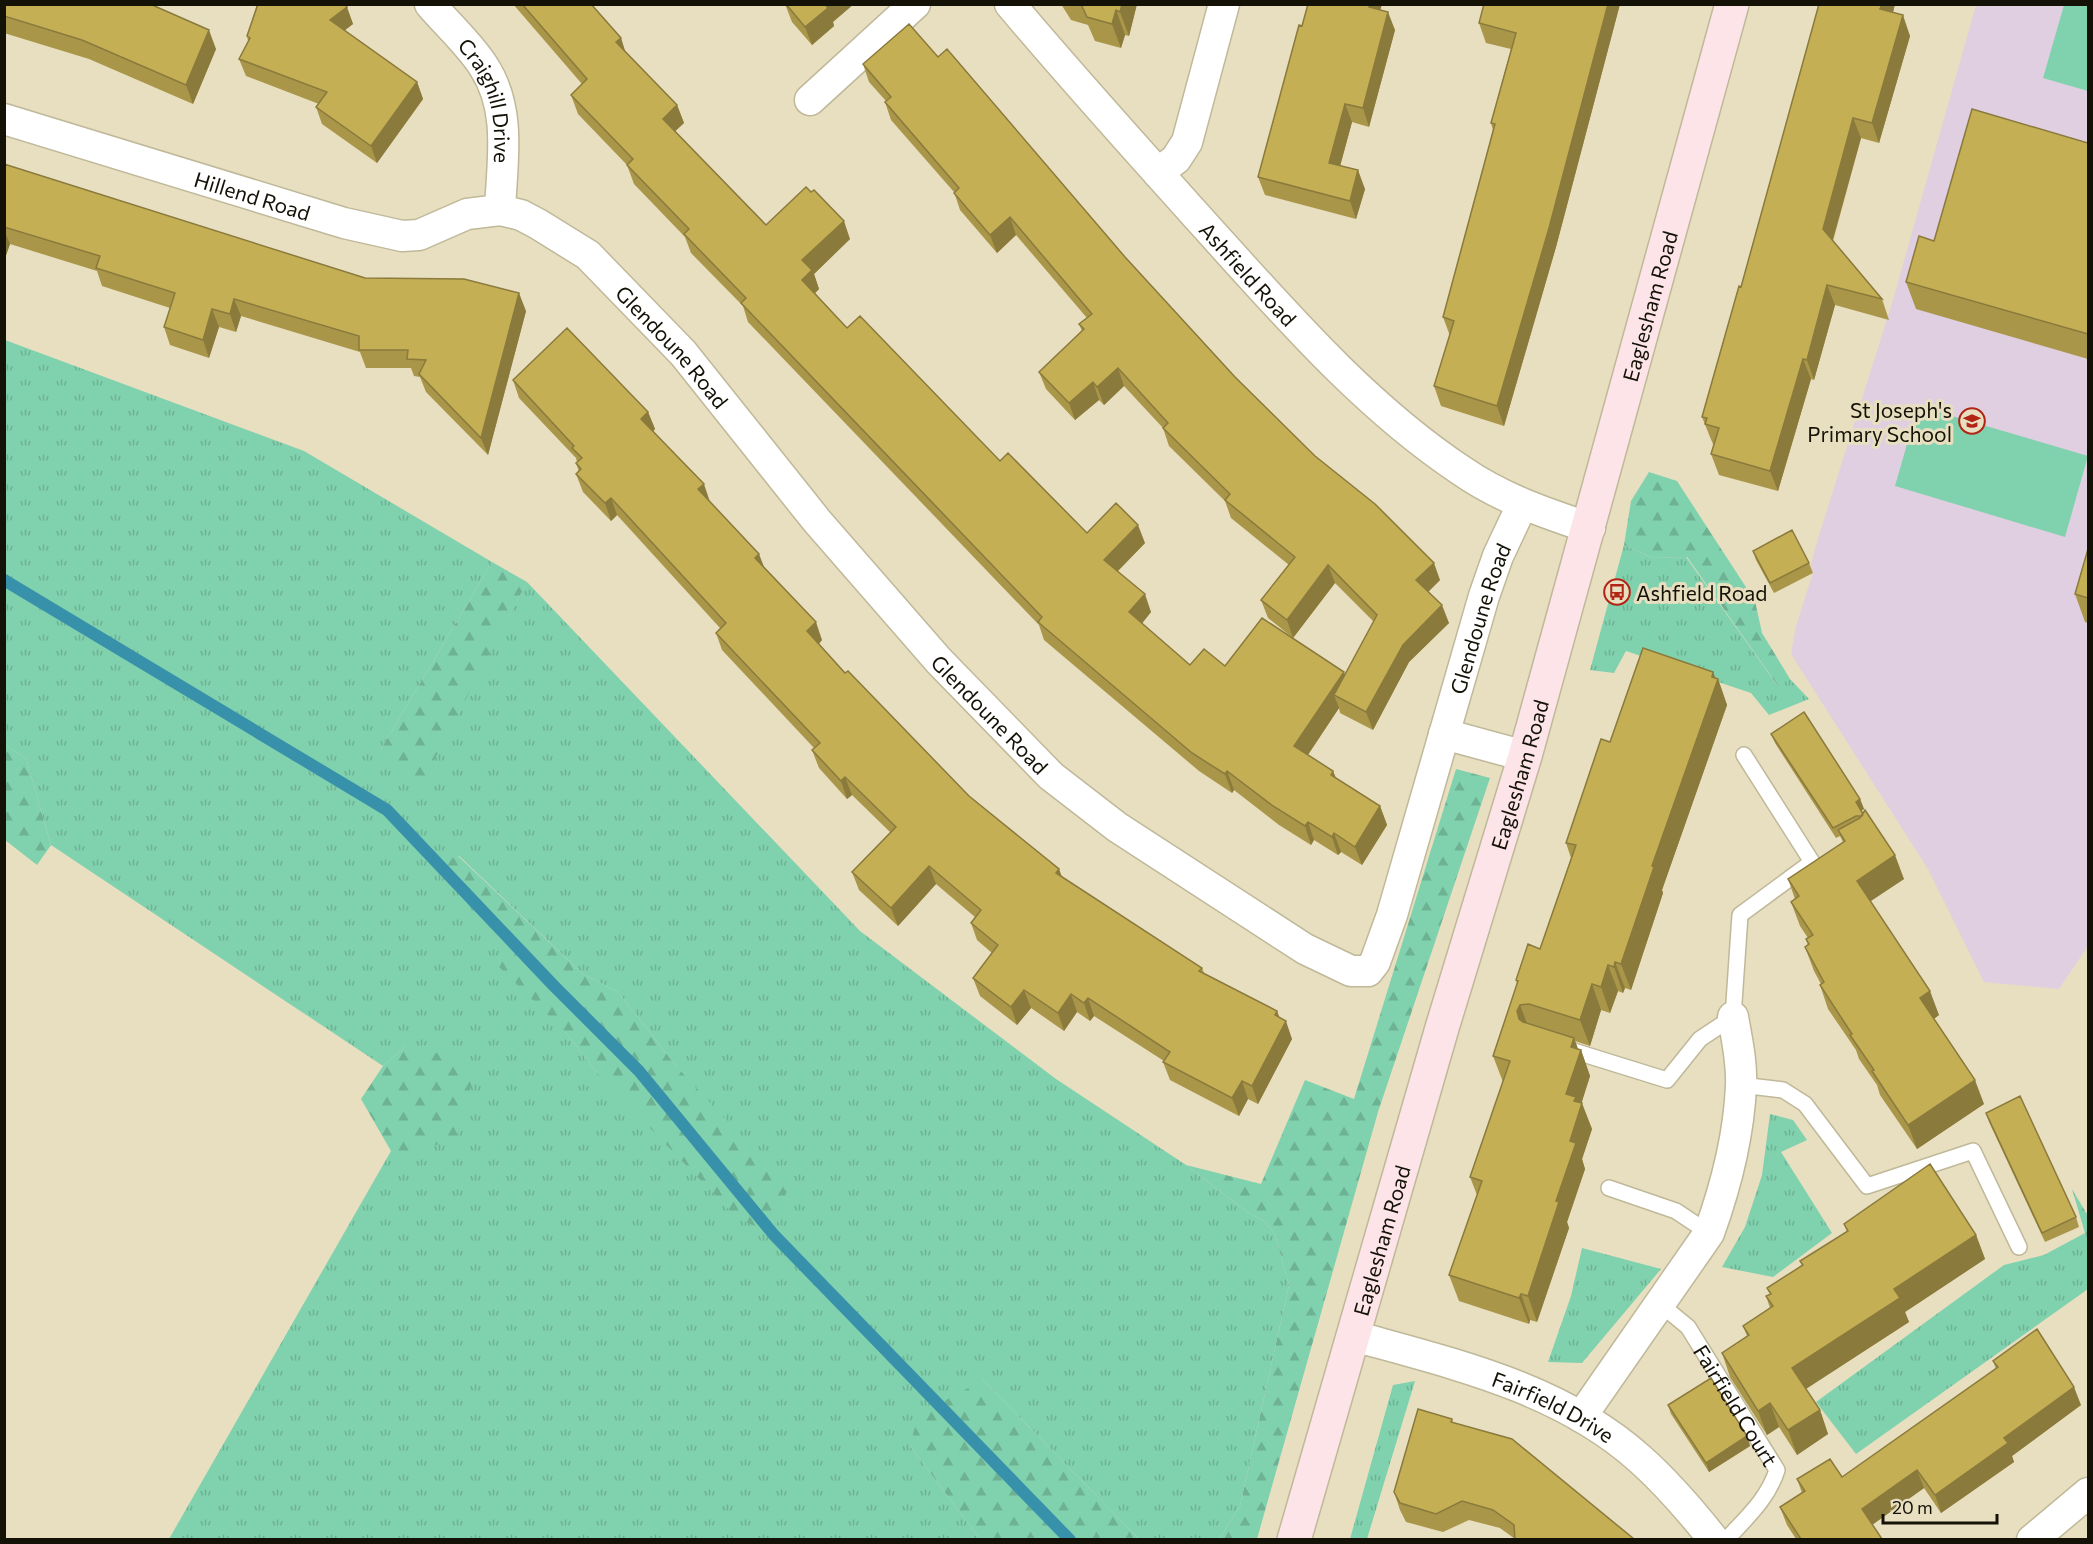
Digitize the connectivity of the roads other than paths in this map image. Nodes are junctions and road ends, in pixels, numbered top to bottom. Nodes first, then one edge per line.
1 (430, 4) edge
2 (915, 4) edge
3 (1010, 4) edge
4 (1224, 4) edge
5 (1732, 4) edge
6 (810, 100) dead end
7 (4, 119) edge
8 (1158, 173) junction
9 (500, 210) junction
10 (1522, 505) junction
11 (1590, 528) junction
12 (1444, 734) junction
13 (1744, 755) dead end
14 (1525, 756) junction
15 (1733, 1017) junction
16 (1547, 1043) edge
17 (1741, 1085) junction
18 (1610, 1188) dead end
19 (1709, 1233) junction
20 (2019, 1247) dead end
21 (1660, 1304) junction
22 (1354, 1336) junction
23 (1581, 1417) junction
24 (2088, 1494) edge
25 (1294, 1539) edge
26 (1714, 1539) edge
27 (1726, 1539) edge
28 (2032, 1539) edge

1 - 9 street, Craighill Drive
2 - 6 street
3 - 8 street, Ashfield Road
4 - 8 street
5 - 11 main road, Eaglesham Road
7 - 9 street, Hillend Road
8 - 10 street, Ashfield Road
9 - 12 street, Glendoune Road
10 - 11 street, Ashfield Road
10 - 12 street, Glendoune Road
11 - 14 main road, Eaglesham Road
12 - 14 street
13 - 15 lane
14 - 22 main road, Eaglesham Road
15 - 16 lane
15 - 17 street
17 - 19 street
17 - 20 lane
18 - 19 lane
19 - 21 street
21 - 23 street
21 - 27 lane, Fairfield Court
22 - 23 street, Fairfield Drive
22 - 25 main road, Eaglesham Road
23 - 26 street, Fairfield Drive
24 - 28 street

